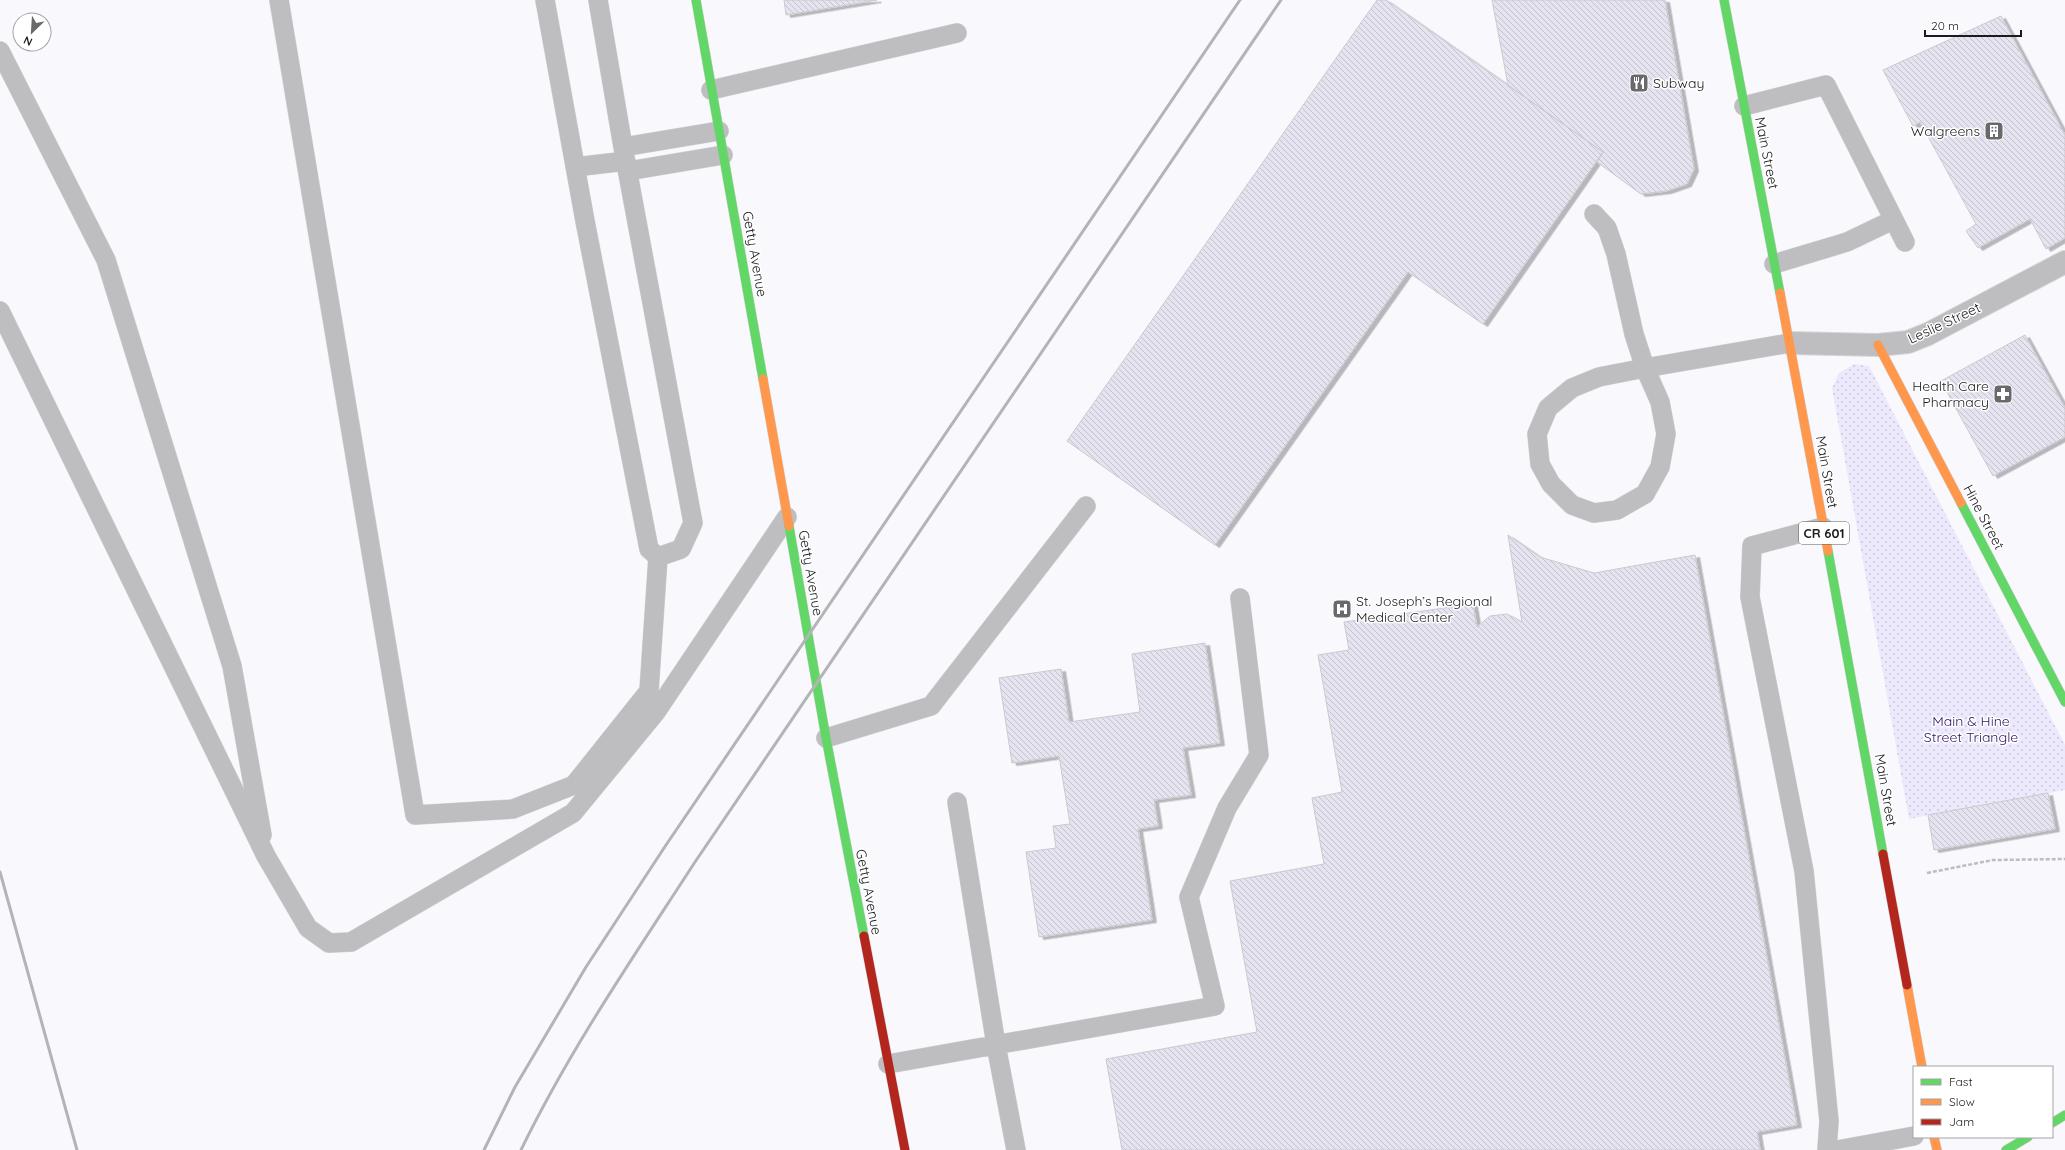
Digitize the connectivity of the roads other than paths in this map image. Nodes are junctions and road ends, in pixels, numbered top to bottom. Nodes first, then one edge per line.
1 (279, 0) edge
2 (545, 0) edge
3 (598, 0) edge
4 (696, 0) edge
5 (1724, 0) edge
6 (957, 33) dead end
7 (0, 51) edge
8 (711, 90) junction
9 (1744, 106) junction
10 (719, 131) junction
11 (723, 155) junction
12 (626, 160) junction
13 (575, 167) junction
14 (1594, 214) dead end
15 (1893, 220) junction
16 (1905, 242) dead end
17 (2065, 262) edge
18 (1774, 264) junction
19 (0, 311) edge
20 (1790, 343) junction
21 (1878, 345) junction
22 (1645, 368) junction
23 (1086, 506) dead end
24 (787, 517) junction
25 (1823, 527) junction
26 (658, 557) junction
27 (1240, 598) dead end
28 (2065, 702) edge
29 (826, 738) junction
30 (957, 802) dead end
31 (266, 856) junction
32 (996, 1045) junction
33 (888, 1064) junction
34 (1922, 1066) edge
35 (2065, 1115) edge
36 (2053, 1122) edge
37 (1913, 1136) edge
38 (1934, 1138) edge
39 (2026, 1138) edge
40 (905, 1150) edge
41 (1016, 1150) edge
42 (1827, 1150) edge
43 (1837, 1150) edge
44 (1937, 1150) edge
45 (2006, 1150) edge

1 - 26 lane
2 - 13 lane
3 - 12 lane
4 - 8 main road, Getty Avenue
5 - 9 main road, Main Street / CR 601
6 - 8 lane
7 - 31 lane
8 - 10 main road, Getty Avenue
9 - 15 lane
9 - 18 main road, Main Street / CR 601
10 - 11 main road, Getty Avenue
10 - 12 lane
11 - 12 lane
11 - 24 main road, Getty Avenue
12 - 13 lane
12 - 26 lane
13 - 26 lane
14 - 22 lane
15 - 16 lane
15 - 18 lane
17 - 21 street, Leslie Street
18 - 20 main road, Main Street / CR 601
19 - 31 lane
20 - 21 street, Leslie Street
20 - 22 lane
20 - 25 main road, Main Street / CR 601
21 - 28 main road, Hine Street
22 - 22 lane
23 - 29 lane
24 - 29 main road, Getty Avenue
24 - 31 lane
25 - 34 main road, Main Street / CR 601
25 - 42 lane
27 - 32 lane
29 - 33 main road, Getty Avenue
30 - 32 lane
32 - 33 lane
32 - 41 lane
33 - 40 main road, Getty Avenue
35 - 36 main road
37 - 43 lane
38 - 44 main road
39 - 45 main road

